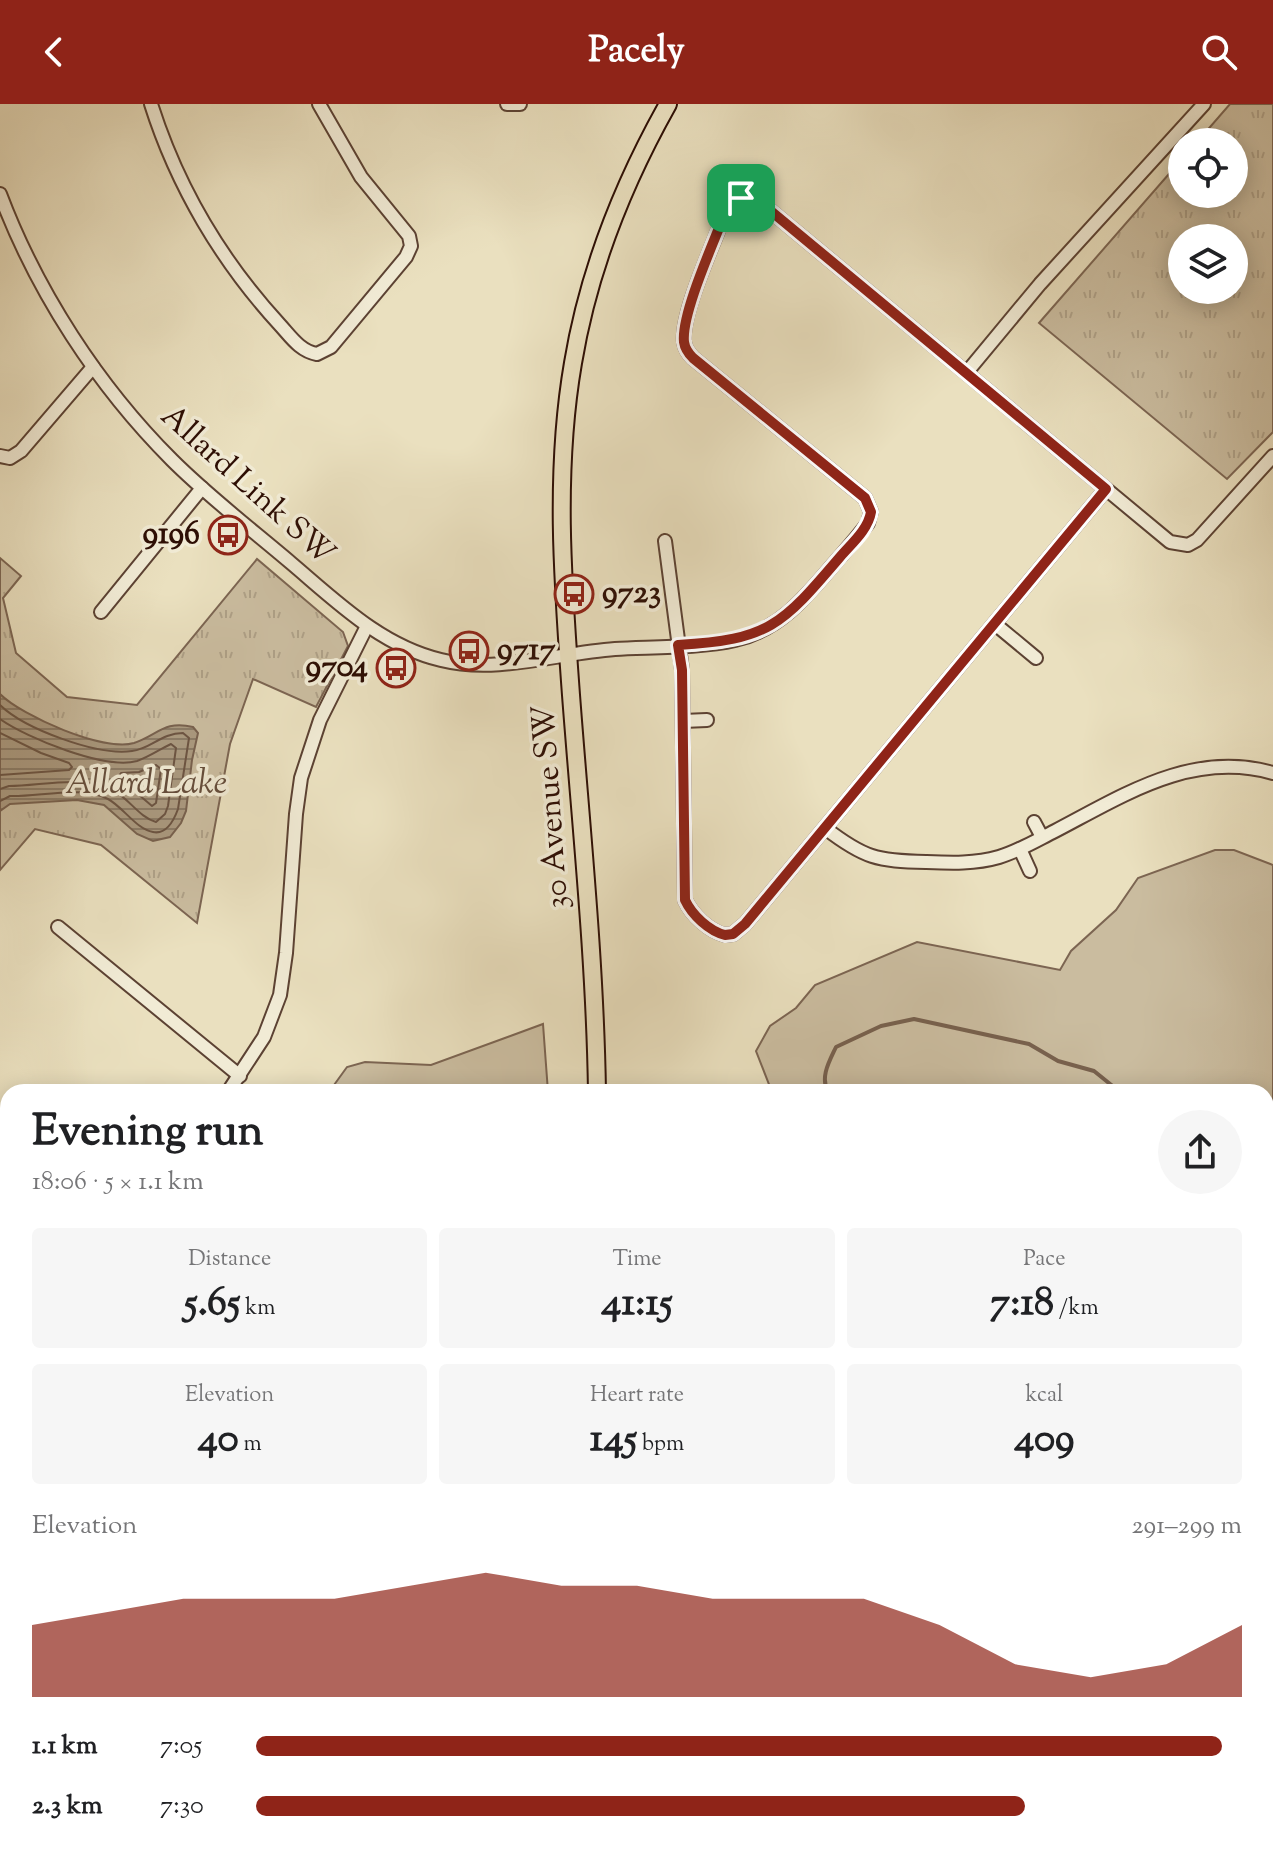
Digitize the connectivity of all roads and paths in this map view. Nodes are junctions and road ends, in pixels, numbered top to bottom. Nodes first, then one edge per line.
1 (151, 104) edge
2 (319, 104) edge
3 (507, 104) edge
4 (520, 104) edge
5 (668, 104) edge
6 (1204, 104) edge
7 (0, 194) edge
8 (93, 367) junction
9 (967, 372) junction
10 (0, 456) edge
11 (1273, 456) edge
12 (202, 488) junction
13 (1106, 489) junction
14 (665, 541) dead end
15 (101, 612) dead end
16 (995, 624) junction
17 (367, 626) junction
18 (678, 645) junction
19 (568, 653) junction
20 (1036, 658) dead end
21 (707, 720) dead end
22 (683, 721) junction
23 (1273, 773) edge
24 (1034, 822) dead end
25 (825, 828) junction
26 (1042, 837) junction
27 (1020, 849) junction
28 (1030, 871) dead end
29 (58, 927) dead end
30 (240, 1076) junction
31 (234, 1084) edge
32 (597, 1084) edge

1 - 2 street
3 - 4 street
5 - 19 main road, 30 Avenue SW
6 - 9 street
7 - 8 street, Allard Link SW
8 - 10 street
8 - 12 street, Allard Link SW
9 - 13 street
9 - 18 street, Allard Link SW
11 - 13 street
12 - 15 street
12 - 17 street, Allard Link SW
13 - 16 street
14 - 18 street
16 - 20 street
16 - 25 street
17 - 19 street, Allard Link SW
17 - 30 street
18 - 19 street, Allard Link SW
18 - 22 street
19 - 32 main road, 30 Avenue SW
21 - 22 street
22 - 25 street
23 - 26 street
24 - 26 street
25 - 27 street
26 - 27 street
27 - 28 street
29 - 30 street
30 - 31 street

